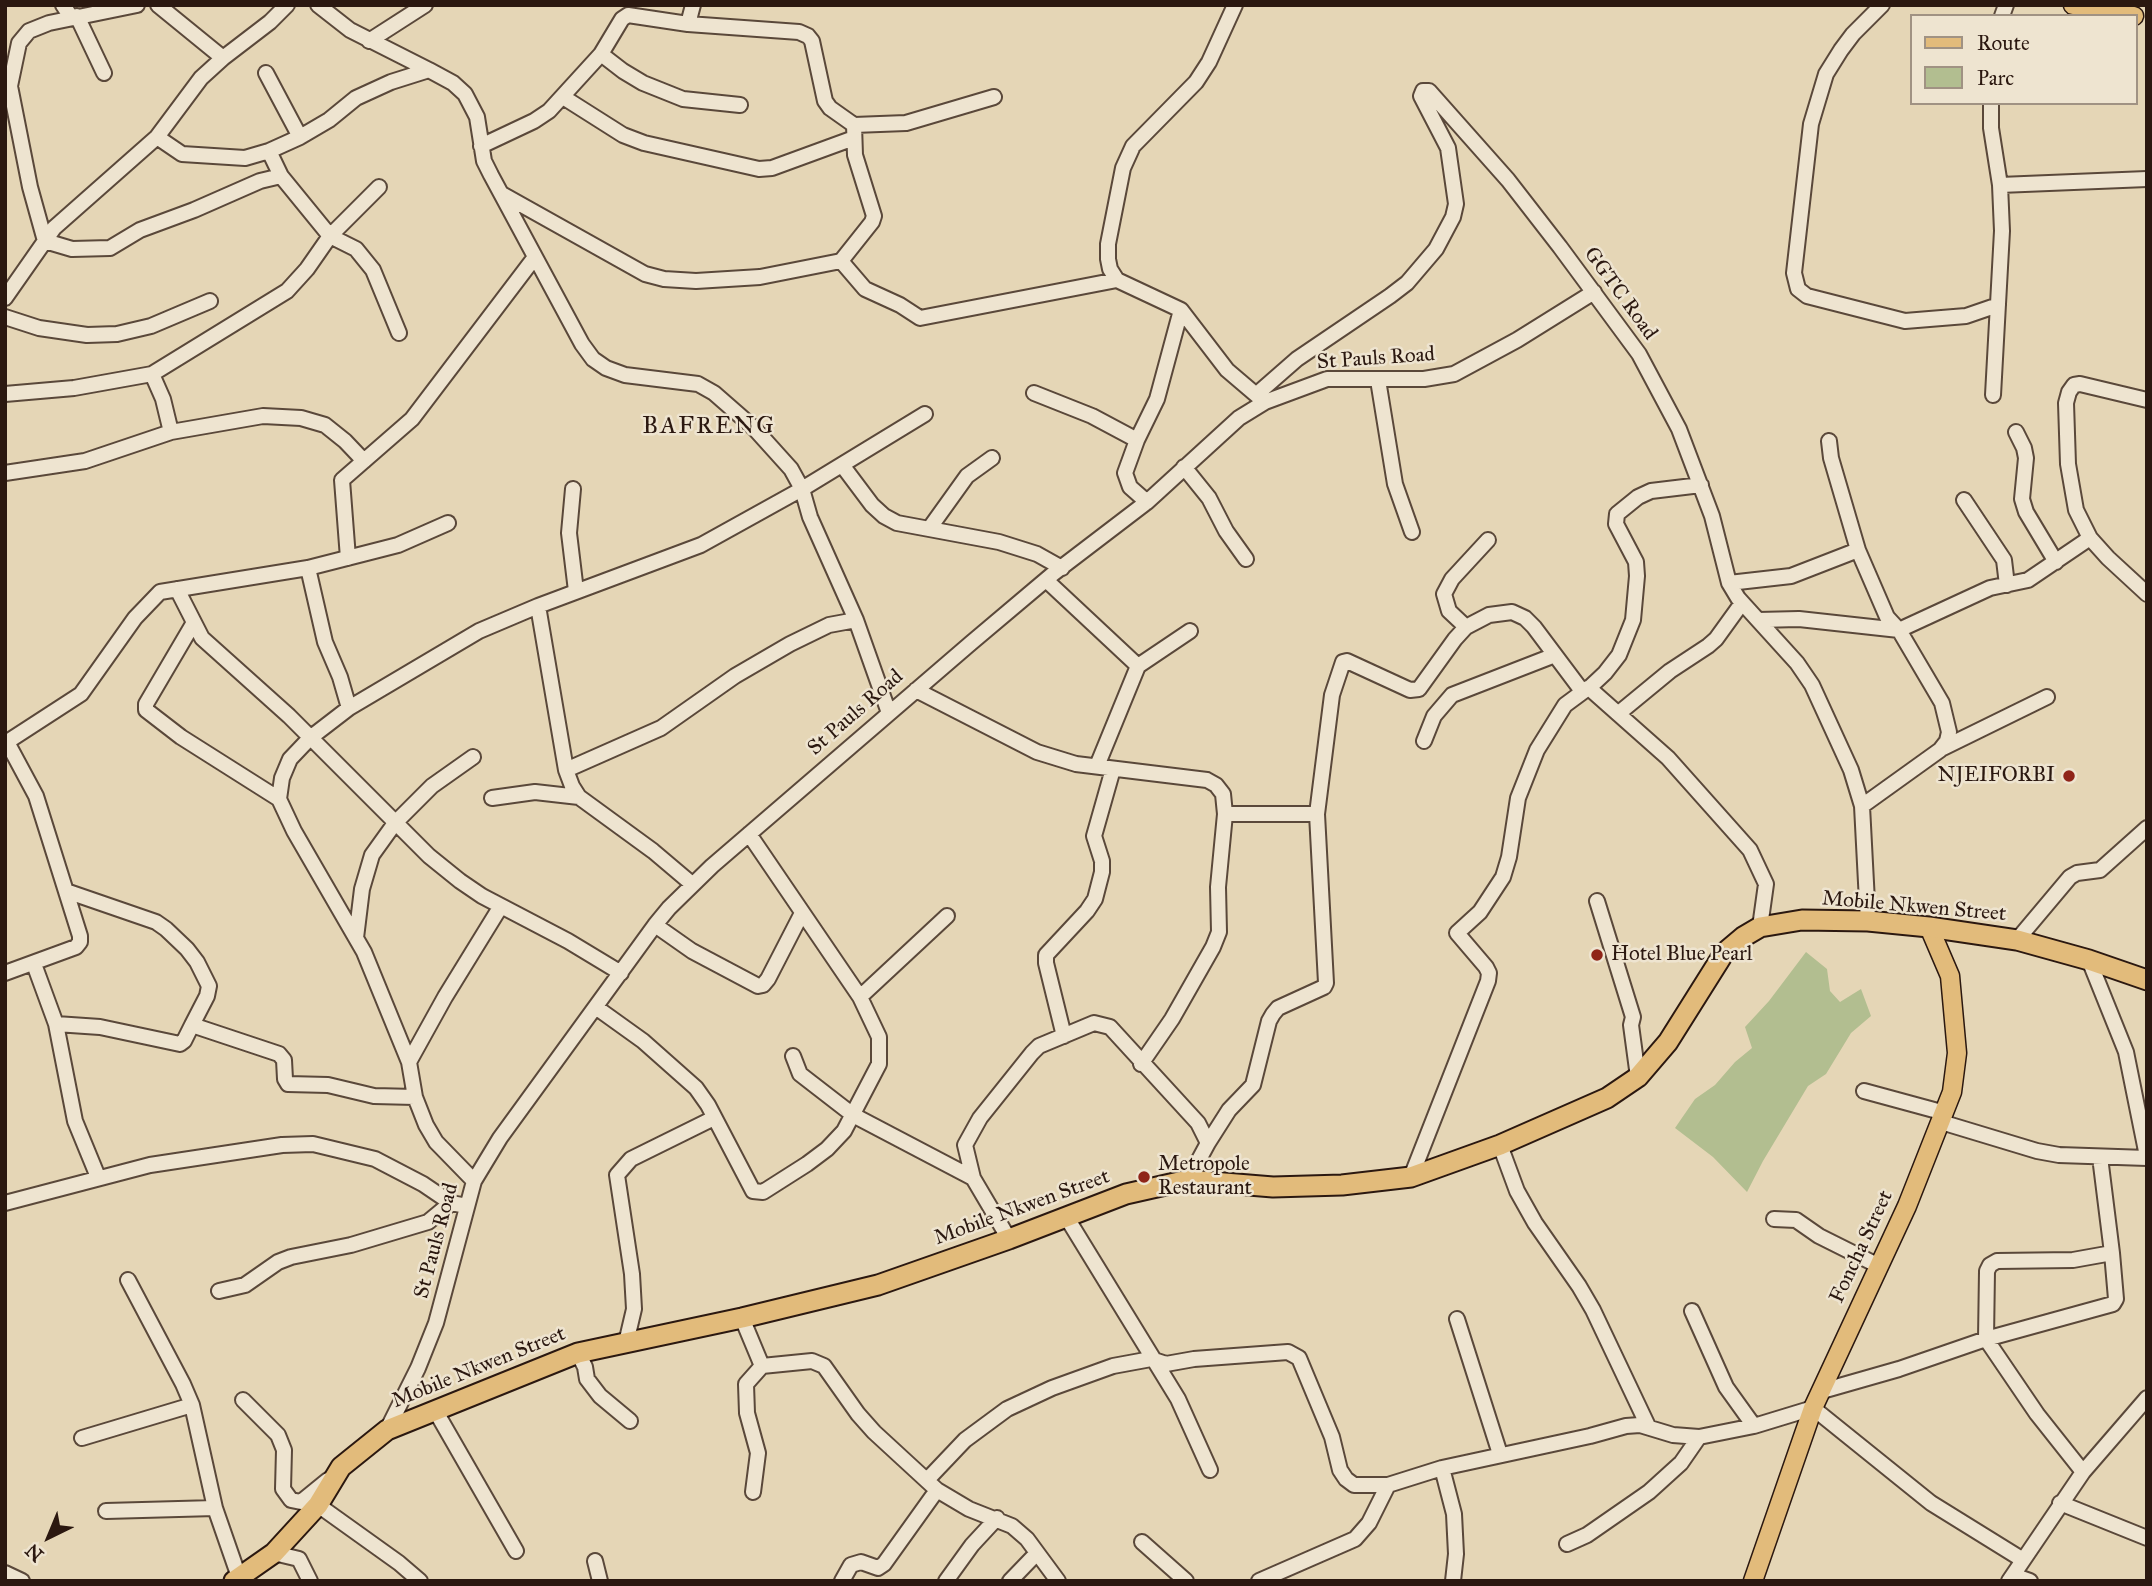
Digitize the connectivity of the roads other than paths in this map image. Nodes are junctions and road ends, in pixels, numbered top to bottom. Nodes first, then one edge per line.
1 (137, 5) edge
2 (158, 5) edge
3 (287, 5) edge
4 (318, 5) edge
5 (425, 5) edge
6 (693, 5) edge
7 (1235, 5) edge
8 (1882, 5) edge
9 (2073, 5) edge
10 (70, 13) edge
11 (2124, 14) edge
12 (688, 24) junction
13 (369, 41) junction
14 (601, 54) junction
15 (223, 58) junction
16 (9, 68) edge
17 (429, 70) junction
18 (266, 73) dead end
19 (104, 74) dead end
20 (563, 97) junction
21 (993, 97) dead end
22 (740, 105) dead end
23 (1991, 105) edge
24 (854, 131) junction
25 (157, 136) junction
26 (300, 136) junction
27 (481, 146) junction
28 (269, 151) junction
29 (281, 176) junction
30 (2147, 178) edge
31 (2000, 185) junction
32 (379, 187) dead end
33 (502, 193) junction
34 (330, 236) junction
35 (45, 241) junction
36 (535, 257) junction
37 (841, 261) junction
38 (1117, 280) junction
39 (1594, 292) junction
40 (5, 298) edge
41 (209, 301) dead end
42 (1998, 305) junction
43 (1181, 310) junction
44 (5, 317) edge
45 (399, 333) dead end
46 (152, 374) junction
47 (1378, 380) junction
48 (1034, 393) dead end
49 (5, 394) edge
50 (1993, 395) dead end
51 (1261, 398) junction
52 (2147, 400) edge
53 (925, 414) dead end
54 (171, 432) junction
55 (2016, 432) dead end
56 (1137, 440) junction
57 (1829, 441) dead end
58 (992, 458) dead end
59 (364, 461) junction
60 (842, 465) junction
61 (1184, 467) junction
62 (5, 473) edge
63 (1701, 485) junction
64 (573, 489) dead end
65 (802, 489) junction
66 (1964, 500) dead end
67 (1147, 502) junction
68 (448, 523) dead end
69 (929, 529) junction
70 (1412, 532) dead end
71 (2090, 538) junction
72 (1488, 540) dead end
73 (1858, 550) junction
74 (348, 558) junction
75 (1247, 559) dead end
76 (2056, 562) junction
77 (308, 568) junction
78 (1062, 568) junction
79 (1046, 580) junction
80 (1729, 583) junction
81 (2007, 585) junction
82 (177, 589) junction
83 (576, 591) junction
84 (2147, 594) edge
85 (1742, 603) junction
86 (538, 606) junction
87 (856, 620) junction
88 (1758, 620) junction
89 (193, 624) junction
90 (1466, 626) junction
91 (1899, 630) junction
92 (1190, 631) dead end
93 (1555, 655) junction
94 (1138, 666) junction
95 (1585, 689) junction
96 (916, 690) junction
97 (2046, 697) dead end
98 (349, 708) junction
99 (889, 713) junction
100 (1619, 713) junction
101 (310, 738) junction
102 (1424, 741) dead end
103 (6, 743) edge
104 (1940, 750) junction
105 (473, 757) dead end
106 (1097, 766) junction
107 (1113, 769) junction
108 (566, 770) junction
109 (579, 797) junction
110 (492, 798) dead end
111 (279, 799) junction
112 (1862, 806) junction
113 (1225, 814) junction
114 (1317, 814) junction
115 (395, 823) junction
116 (2147, 828) edge
117 (749, 834) junction
118 (692, 884) junction
119 (66, 891) junction
120 (1597, 901) dead end
121 (501, 906) junction
122 (802, 913) junction
123 (947, 916) dead end
124 (1868, 922) junction
125 (655, 925) junction
126 (1929, 927) junction
127 (1760, 928) junction
128 (356, 938) junction
129 (2017, 940) junction
130 (2089, 960) junction
131 (34, 964) junction
132 (5, 973) edge
133 (621, 973) junction
134 (2147, 981) edge
135 (860, 997) junction
136 (597, 1007) junction
137 (56, 1024) junction
138 (192, 1025) junction
139 (1064, 1035) junction
140 (793, 1056) dead end
141 (409, 1062) junction
142 (1142, 1064) junction
143 (1638, 1077) junction
144 (1864, 1091) dead end
145 (415, 1097) junction
146 (853, 1115) junction
147 (1943, 1117) junction
148 (714, 1118) junction
149 (1208, 1143) junction
150 (1500, 1145) junction
151 (2100, 1157) junction
152 (2147, 1157) edge
153 (98, 1177) junction
154 (1411, 1177) junction
155 (973, 1178) junction
156 (1188, 1180) junction
157 (474, 1181) junction
158 (5, 1203) edge
159 (451, 1203) junction
160 (467, 1206) junction
161 (1067, 1218) junction
162 (1774, 1219) dead end
163 (1009, 1239) junction
164 (2112, 1253) junction
165 (1879, 1266) junction
166 (128, 1280) dead end
167 (219, 1291) dead end
168 (1692, 1311) dead end
169 (743, 1318) junction
170 (1457, 1319) dead end
171 (1986, 1339) junction
172 (626, 1343) junction
173 (578, 1353) junction
174 (1152, 1359) junction
175 (762, 1366) junction
176 (1822, 1391) junction
177 (2147, 1398) edge
178 (243, 1400) dead end
179 (192, 1405) junction
180 (1813, 1408) junction
181 (435, 1410) junction
182 (630, 1421) dead end
183 (1648, 1426) junction
184 (1755, 1426) junction
185 (387, 1430) junction
186 (1699, 1437) junction
187 (82, 1438) dead end
188 (1500, 1454) junction
189 (341, 1467) junction
190 (1442, 1468) junction
191 (1210, 1470) dead end
192 (2083, 1472) junction
193 (932, 1485) junction
194 (1388, 1485) junction
195 (753, 1492) dead end
196 (2060, 1503) junction
197 (318, 1506) junction
198 (215, 1508) junction
199 (106, 1511) dead end
200 (997, 1518) junction
201 (2147, 1538) edge
202 (1142, 1542) dead end
203 (1567, 1544) dead end
204 (516, 1551) dead end
205 (274, 1553) junction
206 (1037, 1553) junction
207 (2023, 1560) junction
208 (595, 1561) dead end
209 (5, 1573) edge
210 (2011, 1578) edge
211 (237, 1579) edge
212 (22, 1581) edge
213 (310, 1581) edge
214 (420, 1581) edge
215 (600, 1581) edge
216 (842, 1581) edge
217 (946, 1581) edge
218 (1010, 1581) edge
219 (1058, 1581) edge
220 (1186, 1581) edge
221 (1259, 1581) edge
222 (1453, 1581) edge
223 (1753, 1581) edge
224 (2031, 1581) edge

1 - 10 street
2 - 15 street
3 - 15 street
4 - 13 street
5 - 13 street
6 - 12 street
7 - 38 street
8 - 42 street
9 - 11 main road
10 - 16 street
10 - 19 street
12 - 14 street
12 - 24 street
13 - 17 street
14 - 20 street
14 - 22 street
15 - 25 street
16 - 35 street
17 - 26 street
17 - 27 street
18 - 26 street
20 - 24 street
20 - 27 street
21 - 24 street
23 - 31 street
24 - 37 street
25 - 28 street
25 - 35 street
26 - 28 street
27 - 33 street
28 - 29 street
29 - 34 street
29 - 35 street
30 - 31 street
31 - 42 street
32 - 34 street
33 - 36 street
33 - 37 street
34 - 45 street
34 - 46 street
35 - 40 street
36 - 59 street
36 - 65 street
37 - 38 street
38 - 43 street
39 - 47 street, St Pauls Road
39 - 51 street, GGTC Road
39 - 63 street, GGTC Road
41 - 44 street
42 - 50 street
43 - 51 street
43 - 56 street
46 - 49 street
46 - 54 street
47 - 51 street, St Pauls Road
47 - 70 street
48 - 56 street
51 - 61 street, St Pauls Road
52 - 71 street
53 - 60 street
54 - 59 street
54 - 62 street
55 - 76 street
56 - 67 street
57 - 73 street
58 - 69 street
59 - 74 street
60 - 65 street
60 - 69 street
61 - 67 street, St Pauls Road
61 - 75 street
63 - 80 street, GGTC Road
63 - 95 street
64 - 83 street
65 - 83 street
65 - 87 street
66 - 81 street
67 - 78 street, St Pauls Road
68 - 74 street
69 - 78 street
71 - 76 street
71 - 84 street
72 - 90 street
73 - 80 street
73 - 91 street
74 - 77 street
76 - 81 street
77 - 82 street
77 - 98 street
78 - 79 street, St Pauls Road
79 - 94 street
79 - 96 street, St Pauls Road
80 - 85 street, GGTC Road
81 - 91 street
82 - 89 street
82 - 103 street
83 - 86 street
85 - 88 street, GGTC Road
85 - 100 street
86 - 98 street
86 - 108 street
87 - 99 street
87 - 108 street
88 - 91 street
88 - 112 street, GGTC Road
89 - 101 street
89 - 111 street
90 - 93 street
90 - 114 street
91 - 104 street
92 - 94 street
93 - 95 street
93 - 102 street
94 - 106 street
95 - 100 street
95 - 154 street
96 - 99 street, St Pauls Road
96 - 106 street
97 - 104 street
98 - 101 street
99 - 117 street, St Pauls Road
100 - 127 street
101 - 111 street
101 - 115 street
103 - 119 street
104 - 112 street
105 - 115 street
106 - 107 street
107 - 113 street
107 - 139 street
108 - 109 street
109 - 110 street
109 - 118 street
111 - 128 street
112 - 124 street, GGTC Road
113 - 114 street
113 - 142 street
114 - 149 street
115 - 121 street
115 - 128 street
116 - 129 street
117 - 118 street, St Pauls Road
117 - 122 street
118 - 125 street, St Pauls Road
119 - 131 street
119 - 138 street
120 - 143 street
121 - 133 street
121 - 141 street
122 - 125 street
122 - 135 street
123 - 135 street
124 - 126 highway, Mobile Nkwen Street
124 - 127 highway, Mobile Nkwen Street
125 - 133 street, St Pauls Road
126 - 129 highway, Mobile Nkwen Street
126 - 147 main road, Foncha Street
127 - 143 highway, Mobile Nkwen Street
128 - 141 street
129 - 130 highway, Mobile Nkwen Street
130 - 134 highway, Mobile Nkwen Street
130 - 152 street
131 - 132 street
131 - 137 street
133 - 136 street, St Pauls Road
135 - 146 street
136 - 148 street
136 - 157 street, St Pauls Road
137 - 138 street
137 - 153 street
138 - 145 street
139 - 142 street
139 - 155 street
140 - 146 street
141 - 145 street
142 - 149 street
143 - 150 highway, Mobile Nkwen Street
144 - 147 street
145 - 157 street
146 - 148 street
146 - 155 street
147 - 151 street
147 - 165 main road, Foncha Street
148 - 172 street
149 - 156 street
150 - 154 highway, Mobile Nkwen Street
150 - 183 street
151 - 152 street
151 - 164 street
153 - 158 street
153 - 159 street
154 - 156 highway, Mobile Nkwen Street
155 - 163 street
156 - 161 highway, Mobile Nkwen Street
157 - 160 street, St Pauls Road
159 - 160 street
159 - 167 street
160 - 185 street, St Pauls Road
161 - 163 highway, Mobile Nkwen Street
161 - 174 street
162 - 165 street
163 - 169 highway, Mobile Nkwen Street
164 - 171 street
164 - 171 street
165 - 176 main road, Foncha Street
166 - 179 street
168 - 184 street
169 - 172 highway, Mobile Nkwen Street
169 - 175 street
170 - 188 street
171 - 176 street
171 - 192 street
172 - 173 highway, Mobile Nkwen Street
173 - 181 highway, Mobile Nkwen Street
173 - 182 street
174 - 191 street
174 - 193 street
174 - 194 street
175 - 193 street
175 - 195 street
176 - 180 main road, Foncha Street
177 - 192 street
178 - 189 street
179 - 187 street
179 - 198 street
180 - 184 street
180 - 207 street
180 - 223 main road, Foncha Street
181 - 185 highway, Mobile Nkwen Street
181 - 204 street
183 - 186 street
183 - 188 street
184 - 186 street
185 - 189 highway, Mobile Nkwen Street
186 - 203 street
188 - 190 street
189 - 197 highway, Mobile Nkwen Street
190 - 194 street
190 - 222 street
192 - 196 street
193 - 200 street
193 - 216 street
194 - 221 street
196 - 201 street
196 - 207 street
197 - 205 highway, Mobile Nkwen Street
197 - 214 street
198 - 199 street
198 - 211 street
200 - 206 street
200 - 217 street
202 - 220 street
205 - 211 highway, Mobile Nkwen Street
205 - 213 street
206 - 218 street
206 - 219 street
207 - 210 street
208 - 215 street
209 - 212 street
210 - 224 street

